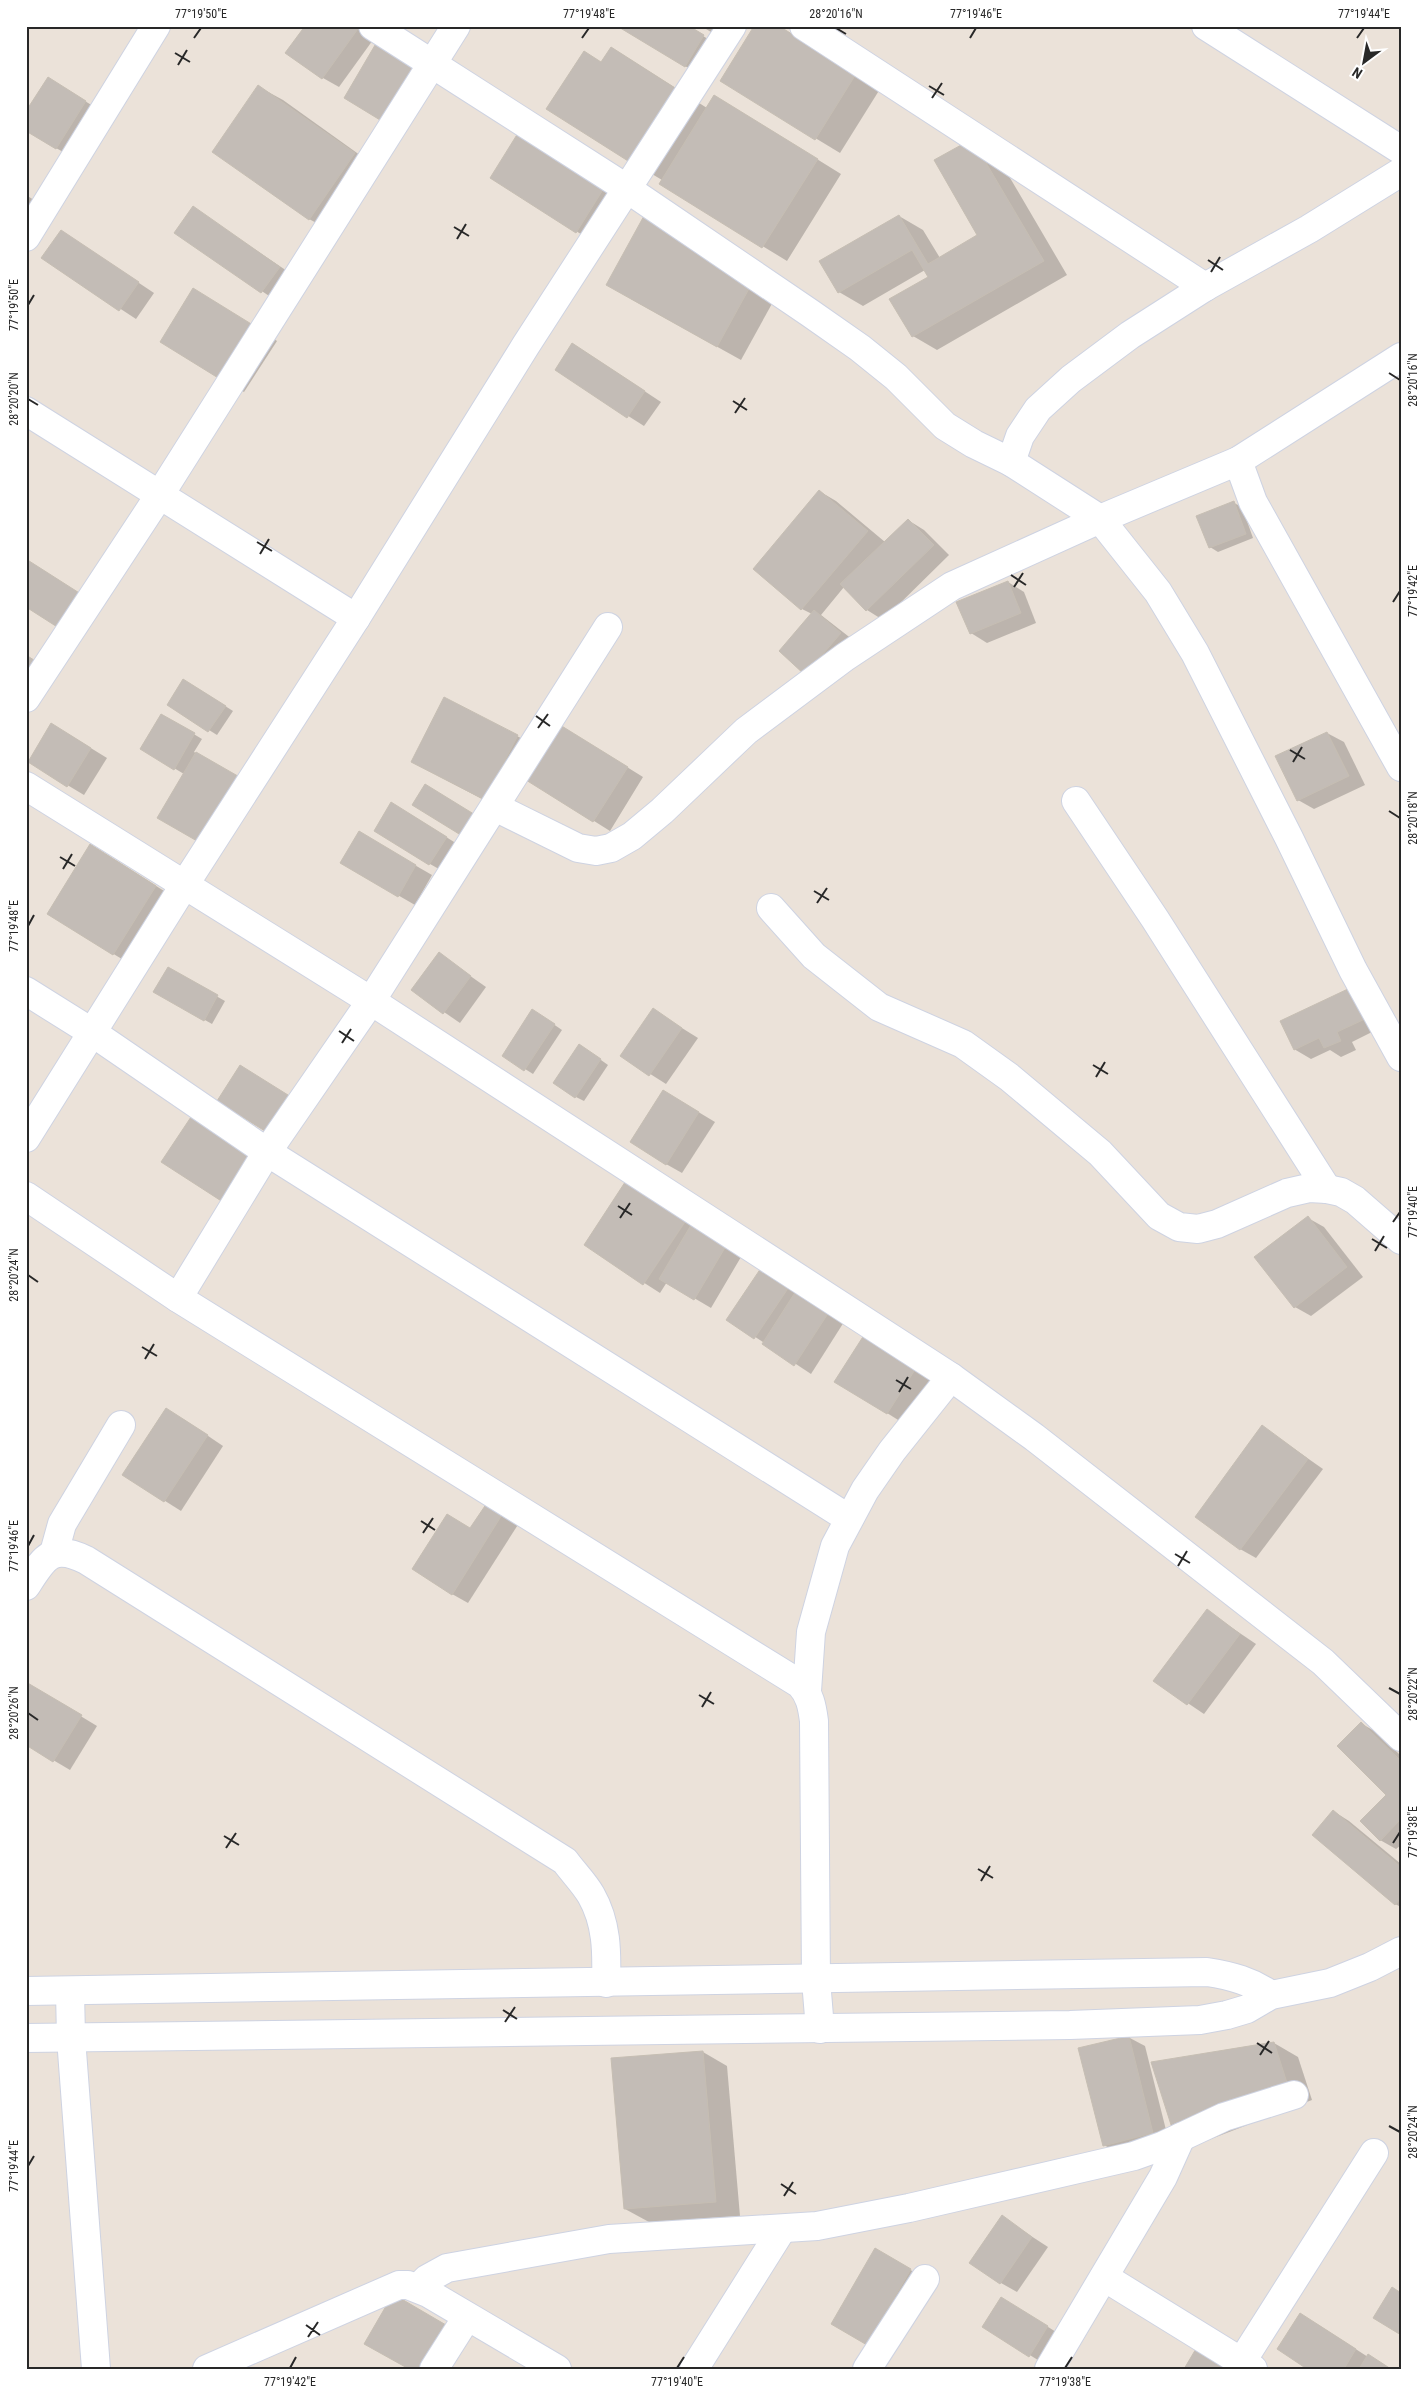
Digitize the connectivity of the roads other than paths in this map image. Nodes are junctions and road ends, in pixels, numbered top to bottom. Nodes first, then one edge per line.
1 (156, 26) edge
2 (373, 26) edge
3 (456, 26) edge
4 (732, 26) edge
5 (804, 26) edge
6 (1206, 26) edge
7 (432, 64) junction
8 (1401, 150) edge
9 (1401, 172) edge
10 (626, 188) junction
11 (26, 237) edge
12 (1205, 287) junction
13 (1401, 357) edge
14 (26, 411) edge
15 (1238, 461) junction
16 (1011, 462) junction
17 (159, 496) junction
18 (1100, 519) junction
19 (356, 618) junction
20 (608, 627) dead end
21 (26, 698) edge
22 (1401, 767) edge
23 (26, 786) edge
24 (1076, 801) dead end
25 (495, 807) junction
26 (185, 884) junction
27 (771, 908) dead end
28 (26, 991) edge
29 (371, 1001) junction
30 (92, 1033) junction
31 (1401, 1057) edge
32 (26, 1138) edge
33 (267, 1152) junction
34 (1326, 1188) junction
35 (26, 1196) edge
36 (1401, 1240) edge
37 (178, 1298) junction
38 (951, 1377) junction
39 (121, 1425) dead end
40 (848, 1518) junction
41 (54, 1553) junction
42 (26, 1586) edge
43 (807, 1691) junction
44 (1401, 1737) edge
45 (1401, 1951) edge
46 (816, 1980) junction
47 (606, 1983) junction
48 (26, 1991) edge
49 (70, 1991) junction
50 (1271, 1995) junction
51 (820, 2029) junction
52 (26, 2038) edge
53 (71, 2038) junction
54 (1294, 2095) dead end
55 (1181, 2137) junction
56 (1374, 2153) dead end
57 (782, 2229) junction
58 (1104, 2276) junction
59 (925, 2279) dead end
60 (418, 2288) junction
61 (467, 2317) junction
62 (1244, 2366) edge
63 (96, 2369) edge
64 (207, 2369) edge
65 (434, 2369) edge
66 (557, 2369) edge
67 (694, 2369) edge
68 (868, 2369) edge
69 (1049, 2369) edge

1 - 11 street
2 - 7 street
3 - 7 street
4 - 10 street
5 - 12 street
6 - 8 street
7 - 10 street
7 - 17 street
9 - 12 street
10 - 16 street
10 - 19 street
12 - 16 street
13 - 15 street
14 - 17 street
15 - 18 street
15 - 22 street
16 - 18 street
17 - 19 street
17 - 21 street
18 - 25 street
18 - 31 street
19 - 26 street
20 - 25 street
23 - 26 street
24 - 34 street
25 - 29 street
26 - 29 street
26 - 30 street
27 - 34 street
28 - 30 street
29 - 33 street
29 - 38 street
30 - 32 street
30 - 33 street
33 - 37 street
33 - 40 street
34 - 36 street
35 - 37 street
37 - 43 street
38 - 40 street
38 - 44 street
39 - 41 street
40 - 43 street
41 - 42 street
41 - 47 street
43 - 46 street
45 - 50 street
46 - 47 street
46 - 50 street
46 - 51 street
47 - 49 street
48 - 49 street
49 - 53 street
50 - 51 street
51 - 53 street
52 - 53 street
53 - 63 street
54 - 55 street
55 - 57 street
55 - 58 street
56 - 62 street
57 - 60 street
57 - 67 street
58 - 62 street
58 - 69 street
59 - 68 street
60 - 61 street
60 - 64 street
61 - 65 street
61 - 66 street

